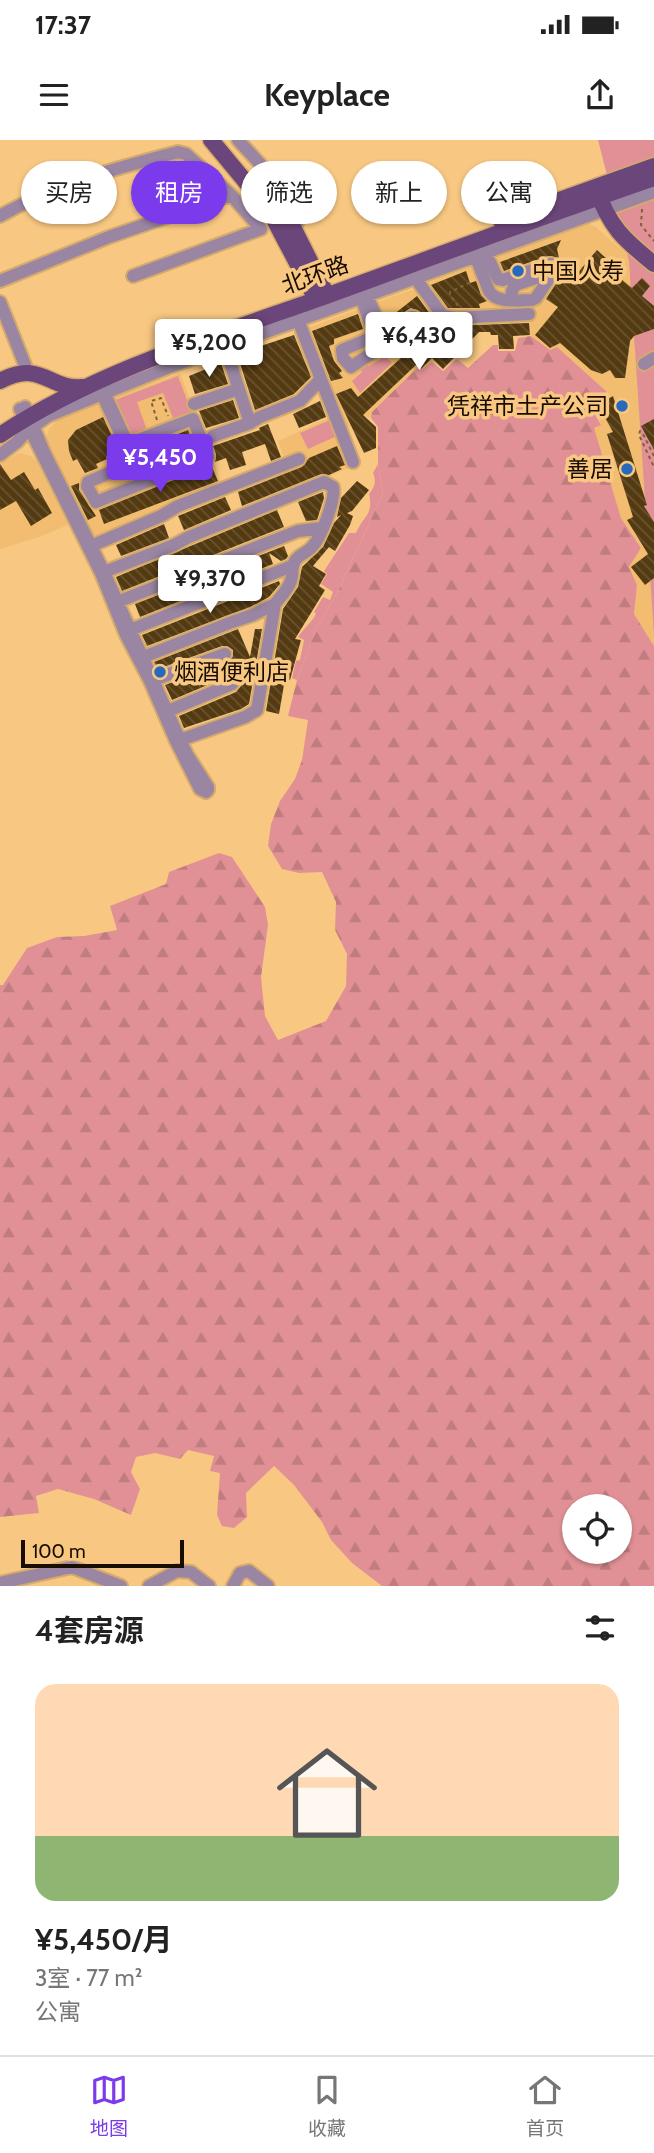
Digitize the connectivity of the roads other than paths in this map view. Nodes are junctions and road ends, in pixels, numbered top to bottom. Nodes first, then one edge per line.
1 (179, 140) edge
2 (211, 140) edge
3 (222, 140) edge
4 (238, 140) edge
5 (186, 154) junction
6 (654, 166) edge
7 (654, 178) edge
8 (654, 192) edge
9 (230, 195) junction
10 (605, 196) junction
11 (0, 216) edge
12 (269, 227) junction
13 (294, 229) junction
14 (477, 248) junction
15 (654, 255) edge
16 (654, 264) edge
17 (553, 272) junction
18 (132, 276) dead end
19 (415, 278) junction
20 (0, 281) edge
21 (361, 290) junction
22 (319, 293) junction
23 (511, 299) junction
24 (0, 302) edge
25 (295, 314) junction
26 (529, 314) dead end
27 (443, 316) junction
28 (241, 326) junction
29 (254, 336) junction
30 (223, 340) junction
31 (418, 342) dead end
32 (166, 361) junction
33 (25, 365) junction
34 (0, 374) edge
35 (321, 379) junction
36 (0, 381) edge
37 (83, 382) junction
38 (65, 386) junction
39 (239, 389) junction
40 (103, 393) junction
41 (194, 404) dead end
42 (26, 418) junction
43 (0, 423) edge
44 (250, 423) junction
45 (0, 435) edge
46 (213, 436) dead end
47 (0, 455) edge
48 (299, 459) dead end
49 (353, 462) dead end
50 (113, 472) junction
51 (122, 493) junction
52 (322, 528) junction
53 (91, 546) junction
54 (292, 566) junction
55 (104, 572) junction
56 (117, 602) junction
57 (275, 604) junction
58 (130, 630) junction
59 (225, 654) dead end
60 (141, 658) junction
61 (153, 680) junction
62 (232, 684) dead end
63 (168, 711) junction
64 (180, 740) junction
65 (0, 1583) edge
66 (121, 1586) edge
67 (149, 1586) edge
68 (209, 1586) edge
69 (233, 1586) edge
70 (268, 1586) edge

1 - 5 street
2 - 12 main road
3 - 13 main road
4 - 13 street
5 - 9 street
5 - 11 street
6 - 10 main road, 北环路
7 - 10 main road, 北环路
8 - 10 street
9 - 12 street
9 - 20 street
10 - 14 main road, 北环路
10 - 15 main road
10 - 16 main road
10 - 22 main road, 北环路
12 - 18 street
12 - 22 main road
13 - 22 main road
14 - 17 street
14 - 19 street
14 - 21 main road, 北环路
14 - 23 street
17 - 23 street
17 - 23 street
19 - 21 street
19 - 27 street
21 - 21 street
21 - 22 main road, 北环路
21 - 25 street
22 - 25 main road, 北环路
22 - 37 main road, 北环路
24 - 33 street
25 - 28 main road, 北环路
25 - 29 street
25 - 35 street
26 - 27 street
27 - 31 street
28 - 29 street
28 - 30 main road, 北环路
29 - 30 street
30 - 32 main road, 北环路
30 - 39 street
32 - 37 main road, 北环路
32 - 40 street
33 - 34 main road
33 - 37 main road
35 - 44 street
35 - 49 street
36 - 38 main road
37 - 38 main road, 北环路
37 - 42 main road, 北环路
38 - 42 main road, 北环路
39 - 41 street
39 - 44 street
40 - 42 street
40 - 50 street
40 - 51 street
42 - 43 main road, 北环路
42 - 45 main road, 北环路
42 - 47 street
42 - 53 street
42 - 64 street
44 - 46 street
48 - 53 street
50 - 51 street
50 - 51 street
52 - 54 street
52 - 55 street
52 - 56 street
53 - 55 street
54 - 57 street
54 - 58 street
55 - 56 street
56 - 58 street
57 - 60 street
57 - 64 street
58 - 60 street
59 - 61 street
60 - 61 street
61 - 63 street
62 - 63 street
63 - 64 street
65 - 66 street
67 - 68 street
69 - 70 street

